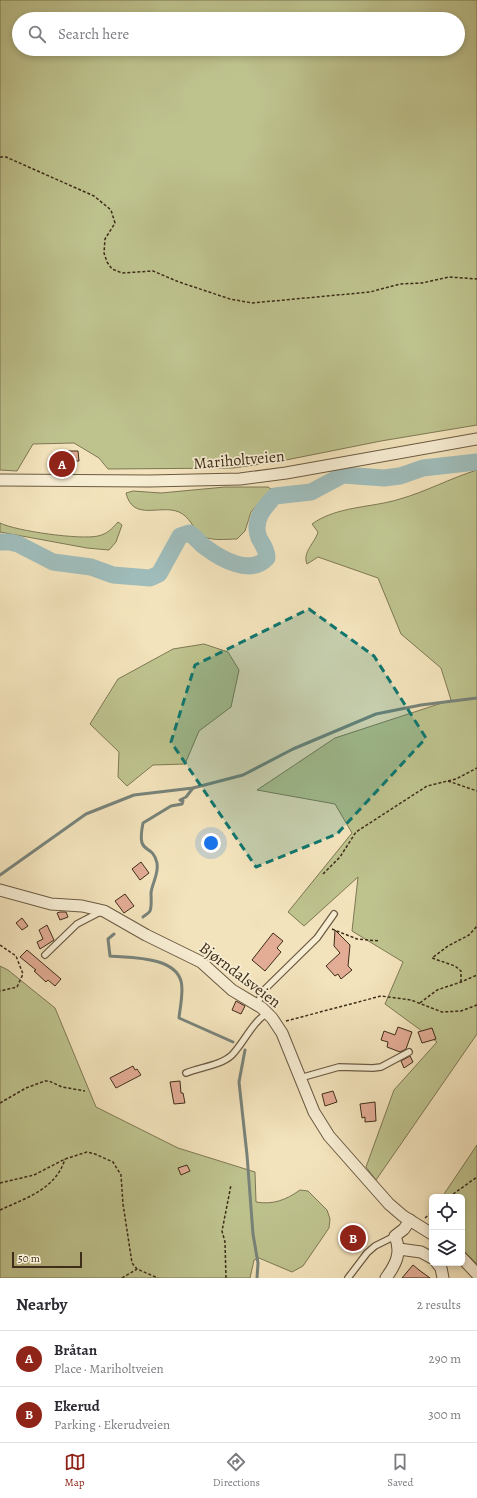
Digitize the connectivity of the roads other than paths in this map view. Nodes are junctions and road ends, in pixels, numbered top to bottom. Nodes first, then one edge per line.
1 (477, 438) edge
2 (0, 480) edge
3 (0, 890) edge
4 (104, 911) junction
5 (334, 914) dead end
6 (45, 955) dead end
7 (257, 1005) junction
8 (267, 1013) junction
9 (409, 1052) dead end
10 (186, 1073) dead end
11 (300, 1078) junction
12 (410, 1220) junction
13 (429, 1232) edge
14 (395, 1236) junction
15 (399, 1249) junction
16 (429, 1257) edge
17 (465, 1261) edge
18 (439, 1266) edge
19 (477, 1274) edge
20 (348, 1278) edge
21 (386, 1278) edge
22 (443, 1278) edge

1 - 2 street, Mariholtveien
3 - 4 street, Bjørndalsveien
4 - 6 lane
4 - 7 street, Bjørndalsveien
5 - 7 lane
7 - 8 street, Bjørndalsveien
8 - 10 lane
8 - 11 street, Bjørndalsveien
9 - 11 lane
11 - 12 street, Bjørndalsveien
12 - 13 street, Bjørndalsveien
12 - 14 street
14 - 15 street
14 - 20 lane
15 - 16 street
15 - 21 street
17 - 19 street
18 - 22 street

